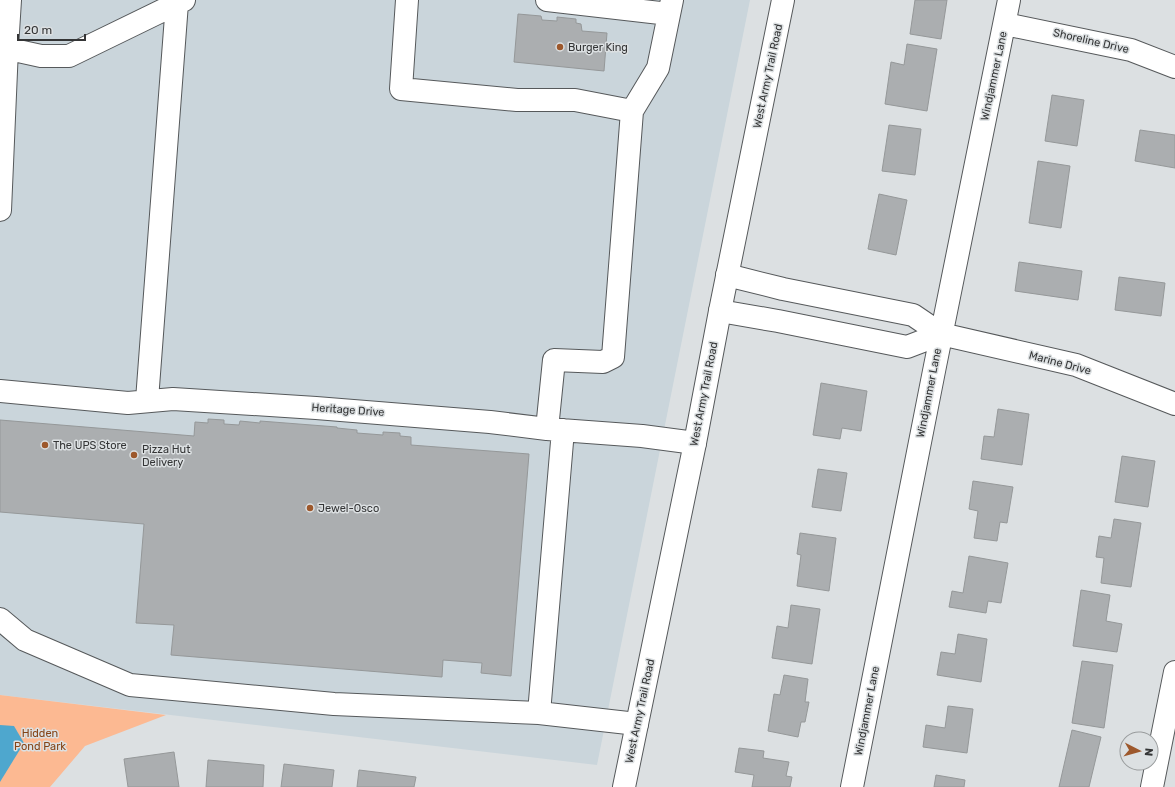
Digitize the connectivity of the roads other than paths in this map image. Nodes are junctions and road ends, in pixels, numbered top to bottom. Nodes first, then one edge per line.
1 (10, 0) edge
2 (407, 0) edge
3 (547, 0) edge
4 (783, 0) edge
5 (1010, 0) edge
6 (174, 3) edge
7 (671, 7) edge
8 (1005, 24) junction
9 (3, 48) edge
10 (1175, 67) edge
11 (632, 111) junction
12 (0, 210) edge
13 (727, 275) junction
14 (720, 311) junction
15 (941, 334) junction
16 (0, 390) edge
17 (147, 400) junction
18 (1175, 404) edge
19 (555, 430) junction
20 (696, 443) junction
21 (0, 619) edge
22 (1175, 672) edge
23 (539, 713) junction
24 (637, 724) junction
25 (624, 787) edge
26 (852, 787) edge
27 (1152, 787) edge

1 - 9 street
2 - 11 street
3 - 7 street
4 - 13 street, West Army Trail Road
5 - 8 street, Windjammer Lane
6 - 9 street
6 - 17 street
7 - 11 street
8 - 10 street, Shoreline Drive
8 - 15 street, Windjammer Lane
9 - 12 street
11 - 19 street
13 - 14 street, West Army Trail Road
13 - 15 street, Marine Drive
14 - 15 street
14 - 20 street, West Army Trail Road
15 - 18 street, Marine Drive
15 - 26 street, Windjammer Lane
16 - 17 street, Heritage Drive
17 - 19 street, Heritage Drive
19 - 20 street, Heritage Drive
19 - 23 street
20 - 24 street, West Army Trail Road
21 - 23 street
22 - 27 street
23 - 24 street
24 - 25 street, West Army Trail Road

